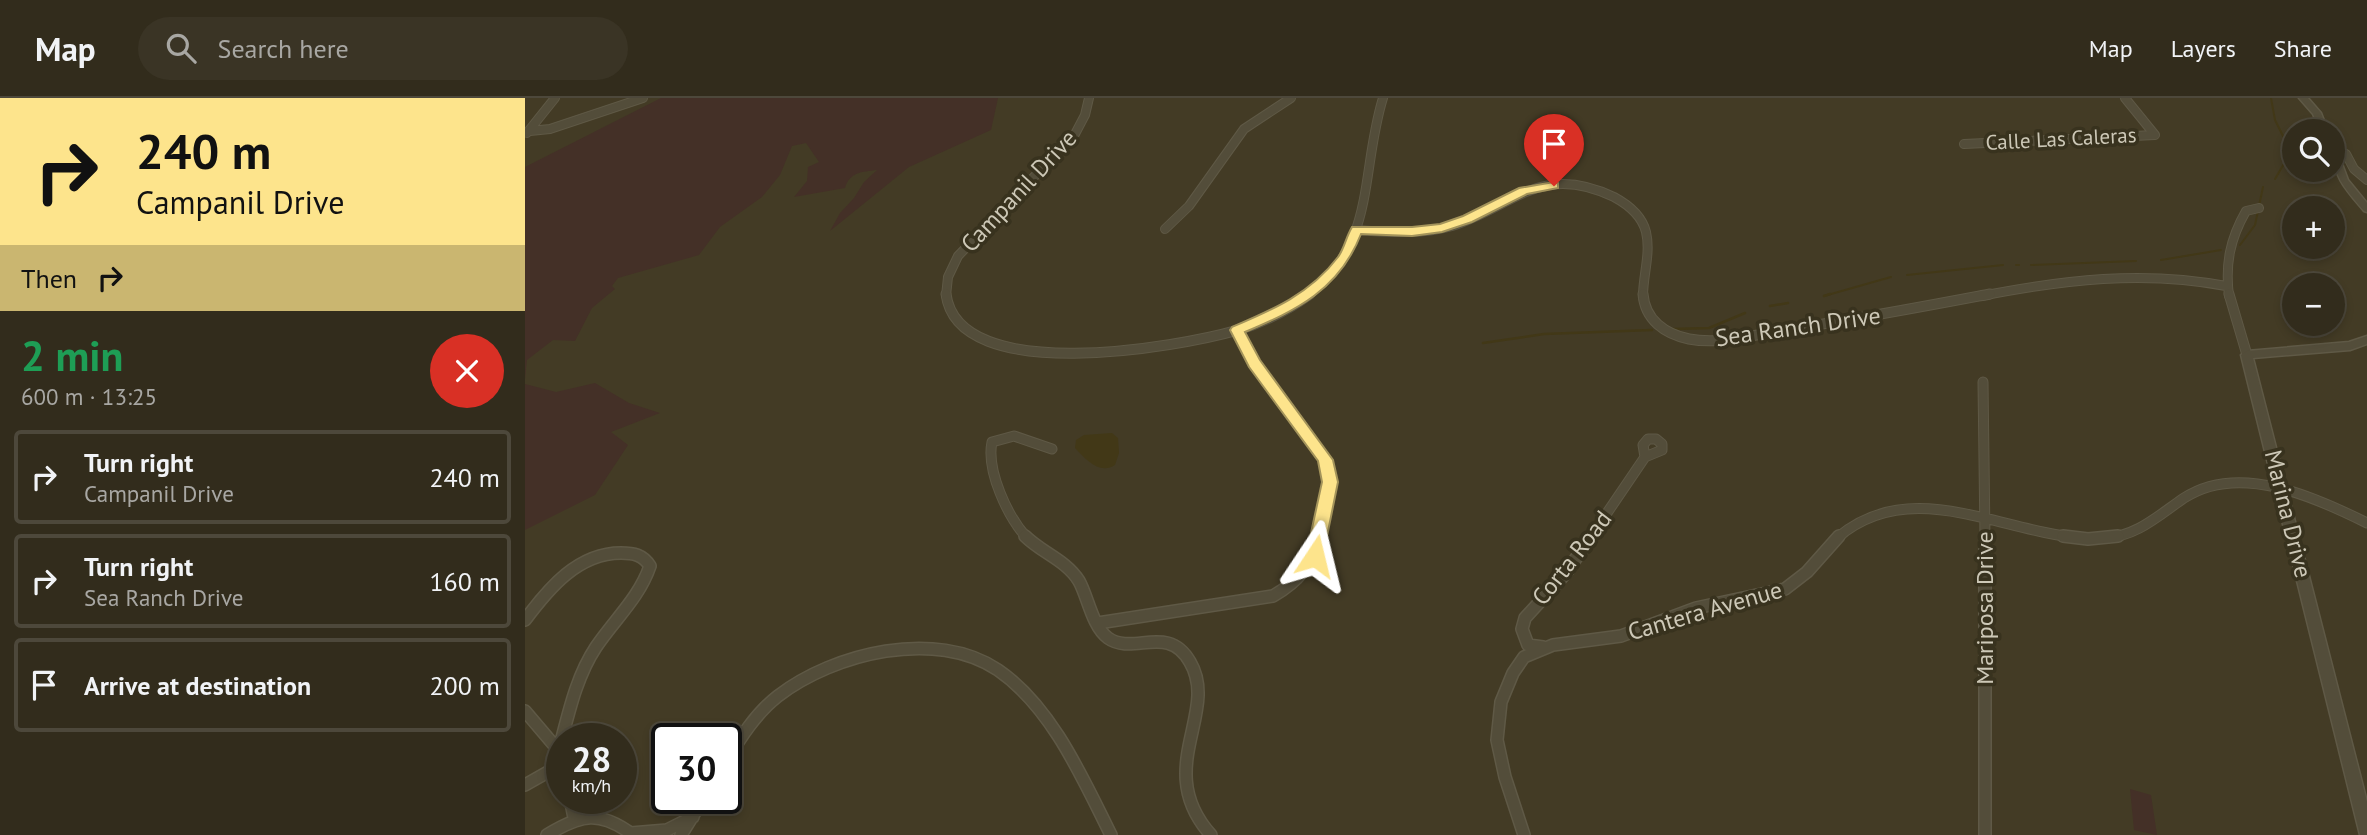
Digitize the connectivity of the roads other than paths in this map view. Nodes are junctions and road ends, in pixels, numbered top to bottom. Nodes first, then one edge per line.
1 (555, 98) edge
2 (643, 98) edge
3 (1089, 98) edge
4 (1291, 98) edge
5 (1383, 98) edge
6 (2125, 98) edge
7 (2303, 98) edge
8 (2320, 119) edge
9 (527, 133) edge
10 (1964, 144) dead end
11 (2345, 154) edge
12 (2367, 180) edge
13 (2345, 182) edge
14 (2259, 208) dead end
15 (2367, 209) edge
16 (1165, 229) dead end
17 (1356, 230) junction
18 (2226, 286) junction
19 (1237, 330) junction
20 (2367, 340) edge
21 (2247, 355) junction
22 (1983, 382) dead end
23 (1052, 449) dead end
24 (1645, 457) dead end
25 (2282, 488) junction
26 (1985, 519) junction
27 (2365, 521) edge
28 (525, 620) edge
29 (1098, 624) junction
30 (1549, 647) junction
31 (525, 711) edge
32 (567, 723) edge
33 (546, 735) edge
34 (742, 736) edge
35 (546, 766) edge
36 (525, 785) edge
37 (573, 814) edge
38 (695, 814) edge
39 (693, 817) junction
40 (574, 818) junction
41 (2367, 832) edge
42 (632, 834) edge
43 (547, 835) edge
44 (681, 835) edge
45 (1111, 835) edge
46 (1212, 835) edge
47 (1524, 835) edge
48 (1985, 835) edge

1 - 9 street
2 - 9 street
3 - 19 street, Campanil Drive
4 - 16 street
5 - 17 street, Campanil Drive
6 - 10 street, Calle Las Caleras
7 - 8 street
11 - 12 street
13 - 15 street
14 - 18 street, Marina Drive
17 - 18 street, Sea Ranch Drive
17 - 19 street, Campanil Drive
18 - 21 street, Marina Drive
19 - 29 street
20 - 21 street
21 - 25 street, Marina Drive
22 - 26 street, Mariposa Drive
23 - 29 street
24 - 30 street, Corta Road
25 - 26 street, Cantera Avenue
25 - 27 street, Cantera Avenue
25 - 41 street, Marina Drive
26 - 30 street, Cantera Avenue
26 - 48 street, Mariposa Drive
28 - 32 street
29 - 46 street
30 - 47 street, Cantera Avenue
31 - 33 street
34 - 45 street
35 - 36 street
37 - 40 street
38 - 39 street
39 - 42 street
39 - 44 street
40 - 42 street
40 - 43 street

